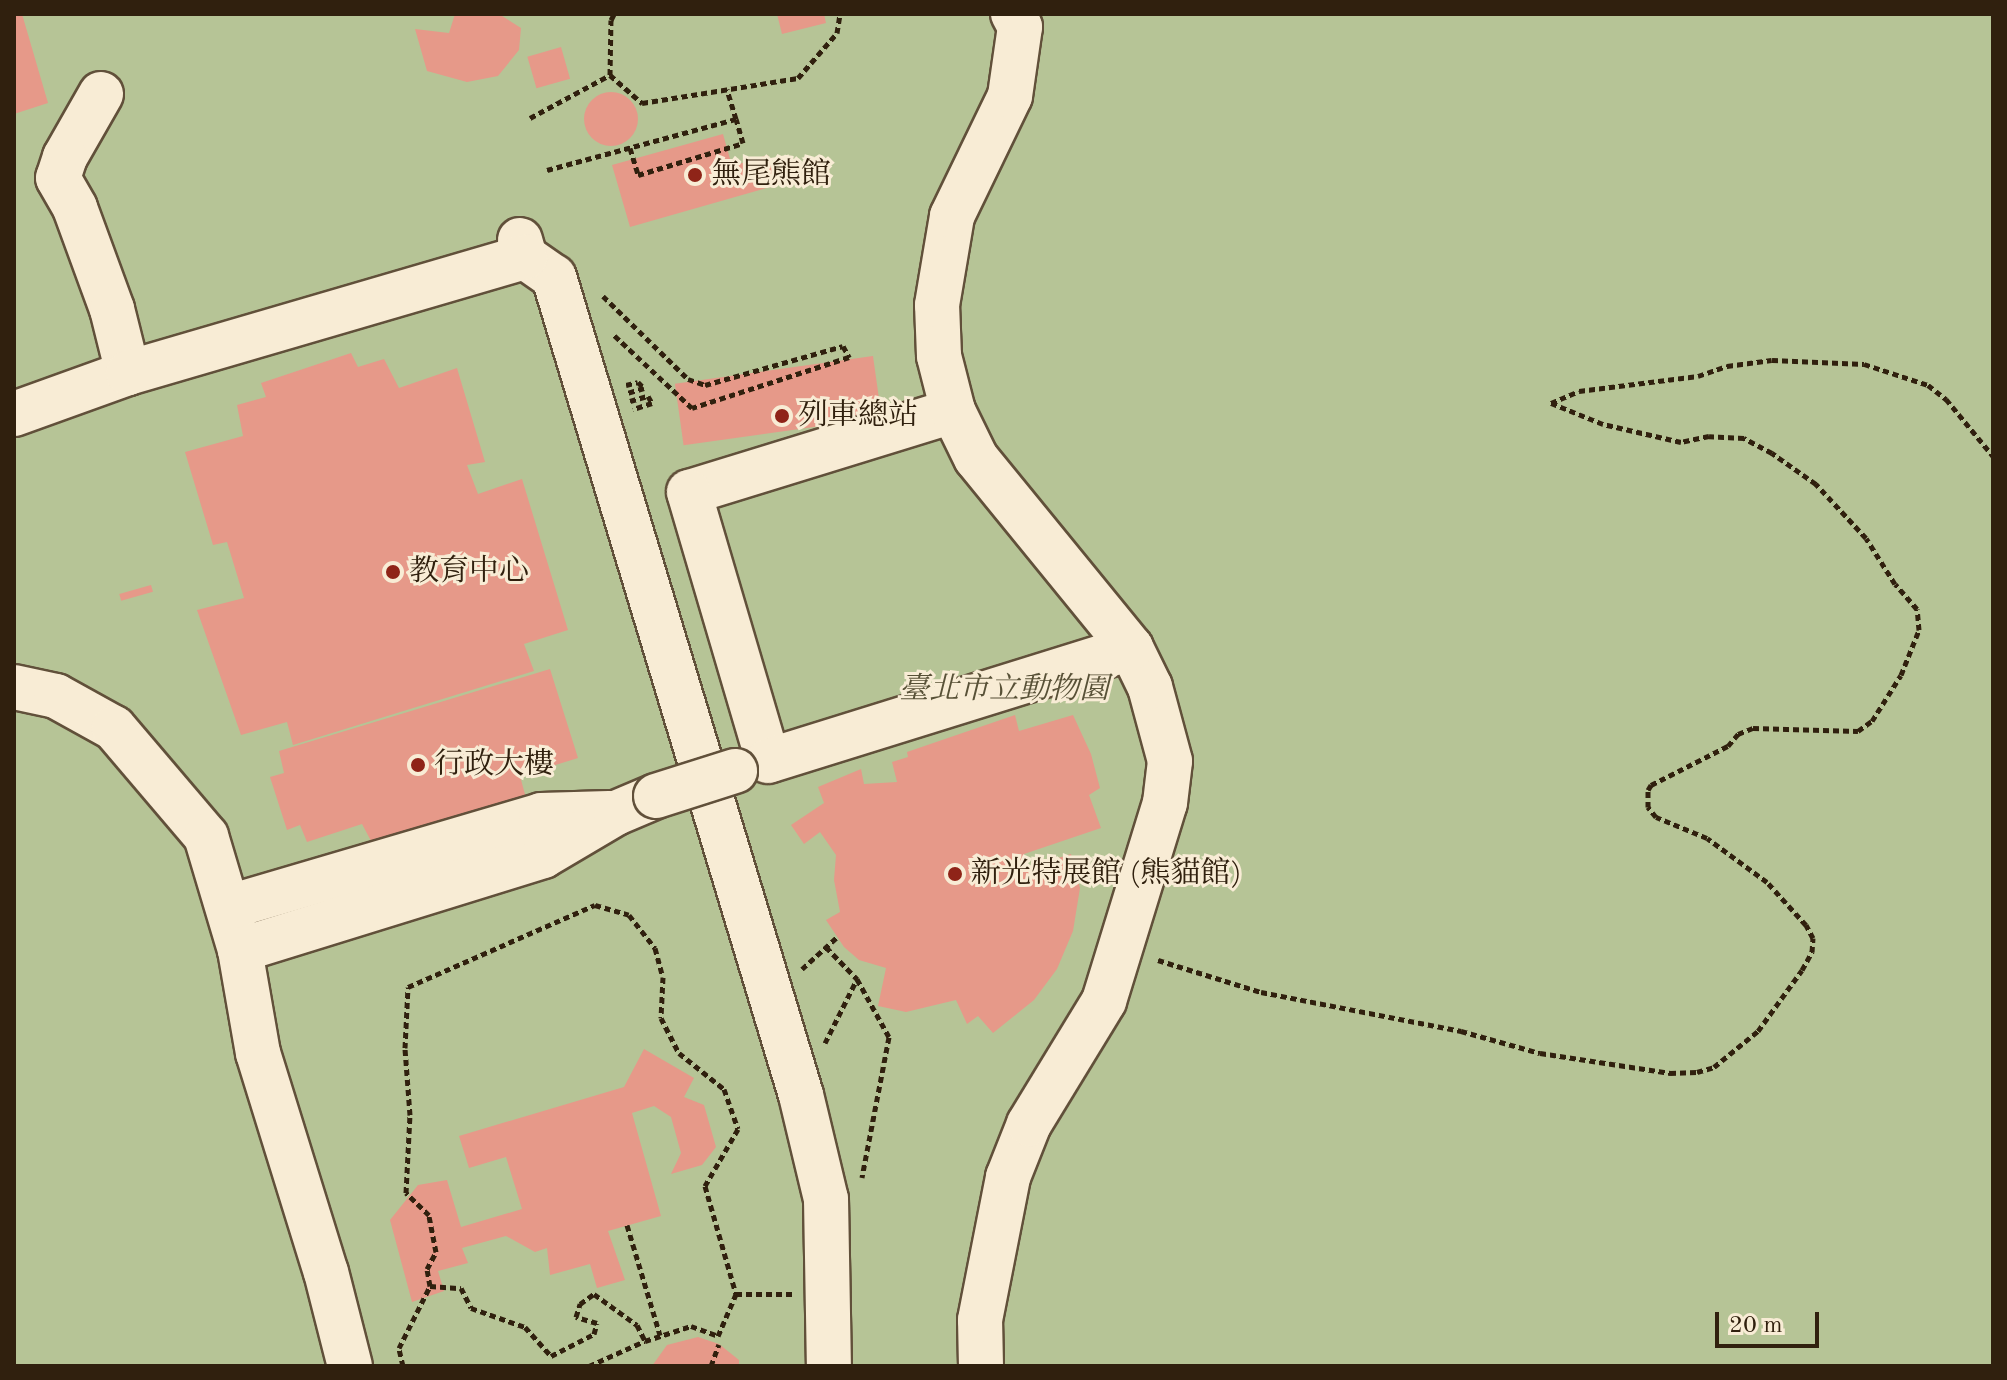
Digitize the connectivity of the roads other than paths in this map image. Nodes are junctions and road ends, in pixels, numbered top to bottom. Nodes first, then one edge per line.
1 (1013, 14) edge
2 (101, 94) dead end
3 (128, 373) junction
4 (953, 411) junction
5 (14, 414) edge
6 (1131, 648) junction
7 (14, 687) edge
8 (751, 766) junction
9 (616, 813) junction
10 (229, 907) junction
11 (240, 950) junction
12 (350, 1366) edge
13 (829, 1366) edge
14 (981, 1366) edge

1 - 4 street
2 - 3 street
3 - 5 street
3 - 13 street
4 - 6 street
4 - 8 street
6 - 8 street
6 - 14 street
7 - 10 street
8 - 9 street, bridge
9 - 10 street
9 - 11 street
10 - 11 street
11 - 12 street

